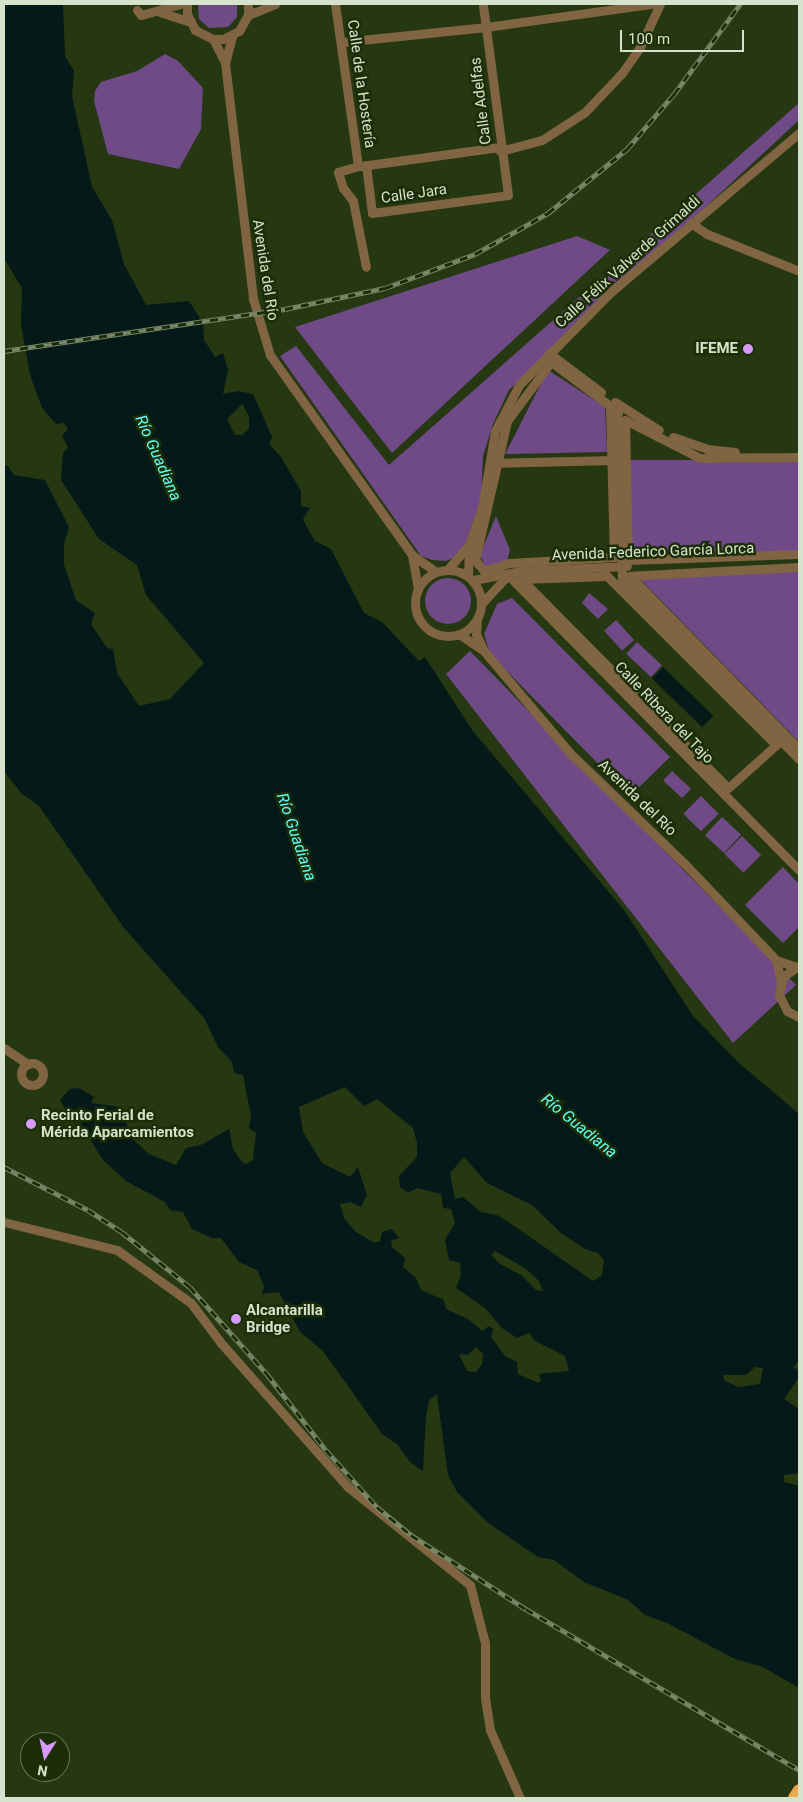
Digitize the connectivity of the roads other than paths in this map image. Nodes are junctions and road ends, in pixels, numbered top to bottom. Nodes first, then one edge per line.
1 (180, 4) edge
2 (187, 4) edge
3 (248, 4) edge
4 (275, 4) edge
5 (335, 4) edge
6 (483, 4) edge
7 (652, 4) edge
8 (660, 4) edge
9 (590, 8) edge
10 (137, 10) dead end
11 (157, 12) junction
12 (248, 15) junction
13 (190, 22) junction
14 (486, 27) junction
15 (232, 36) junction
16 (213, 40) junction
17 (342, 42) junction
18 (225, 63) junction
19 (799, 133) edge
20 (500, 149) junction
21 (362, 166) junction
22 (508, 195) joint
23 (691, 223) junction
24 (366, 267) dead end
25 (799, 270) edge
26 (549, 353) junction
27 (620, 406) junction
28 (799, 451) edge
29 (799, 457) edge
30 (618, 460) junction
31 (492, 463) junction
32 (473, 546) junction
33 (799, 554) edge
34 (412, 556) junction
35 (799, 560) edge
36 (622, 567) junction
37 (799, 568) edge
38 (448, 569) junction
39 (436, 572) junction
40 (508, 575) junction
41 (471, 578) junction
42 (418, 589) junction
43 (482, 603) junction
44 (477, 620) junction
45 (459, 634) junction
46 (484, 651) junction
47 (779, 744) junction
48 (799, 749) edge
49 (799, 760) edge
50 (727, 796) junction
51 (799, 870) edge
52 (776, 960) junction
53 (798, 966) edge
54 (781, 982) junction
55 (799, 1017) edge
56 (4, 1048) edge
57 (28, 1064) dead end
58 (4, 1222) edge
59 (799, 1790) edge
60 (520, 1798) edge
61 (794, 1798) edge

1 - 11 street
2 - 13 street
3 - 12 street
4 - 12 street
5 - 17 street, Calle de la Hostería
6 - 14 street, Calle Adelfas
7 - 9 street
8 - 20 street
9 - 14 street
10 - 11 street
11 - 13 street
12 - 15 street
13 - 16 street
14 - 17 street
14 - 20 street, Calle Adelfas
15 - 16 street
15 - 18 street, Avenida del Río
16 - 18 street, Avenida del Río
17 - 21 street, Calle de la Hostería
18 - 34 street, Avenida del Río
19 - 23 street, Calle Félix Valverde Grimaldi
20 - 21 street
20 - 22 street, Calle Adelfas
21 - 22 street, Calle Jara
21 - 24 street, Calle de la Hostería
23 - 25 street
23 - 26 street, Calle Félix Valverde Grimaldi
26 - 27 street
26 - 31 street, Calle Félix Valverde Grimaldi
27 - 28 street
27 - 30 street
29 - 30 street
30 - 31 street
30 - 31 street
30 - 32 street
30 - 33 street
30 - 36 street
31 - 32 street, Calle Félix Valverde Grimaldi
32 - 38 street, Calle Félix Valverde Grimaldi
32 - 41 street, Calle Félix Valverde Grimaldi
34 - 39 street, Avenida del Río
34 - 42 street, Avenida del Río
35 - 36 street, Avenida Federico García Lorca
36 - 40 street, Avenida Federico García Lorca
36 - 47 street
37 - 48 street
38 - 39 street
38 - 41 street
39 - 42 street
40 - 41 street, Avenida Federico García Lorca
40 - 43 street
40 - 50 street, Calle Ribera del Tajo
41 - 43 street
42 - 45 street
43 - 44 street
44 - 45 street
44 - 46 street, Avenida del Río
45 - 46 street, Avenida del Río
46 - 52 street, Avenida del Río
47 - 47 street
47 - 49 street
47 - 50 street
50 - 51 street, Calle Ribera del Tajo
52 - 53 street, Avenida del Río
52 - 54 street
53 - 54 street
54 - 55 street
56 - 57 street
58 - 60 street
59 - 61 highway

